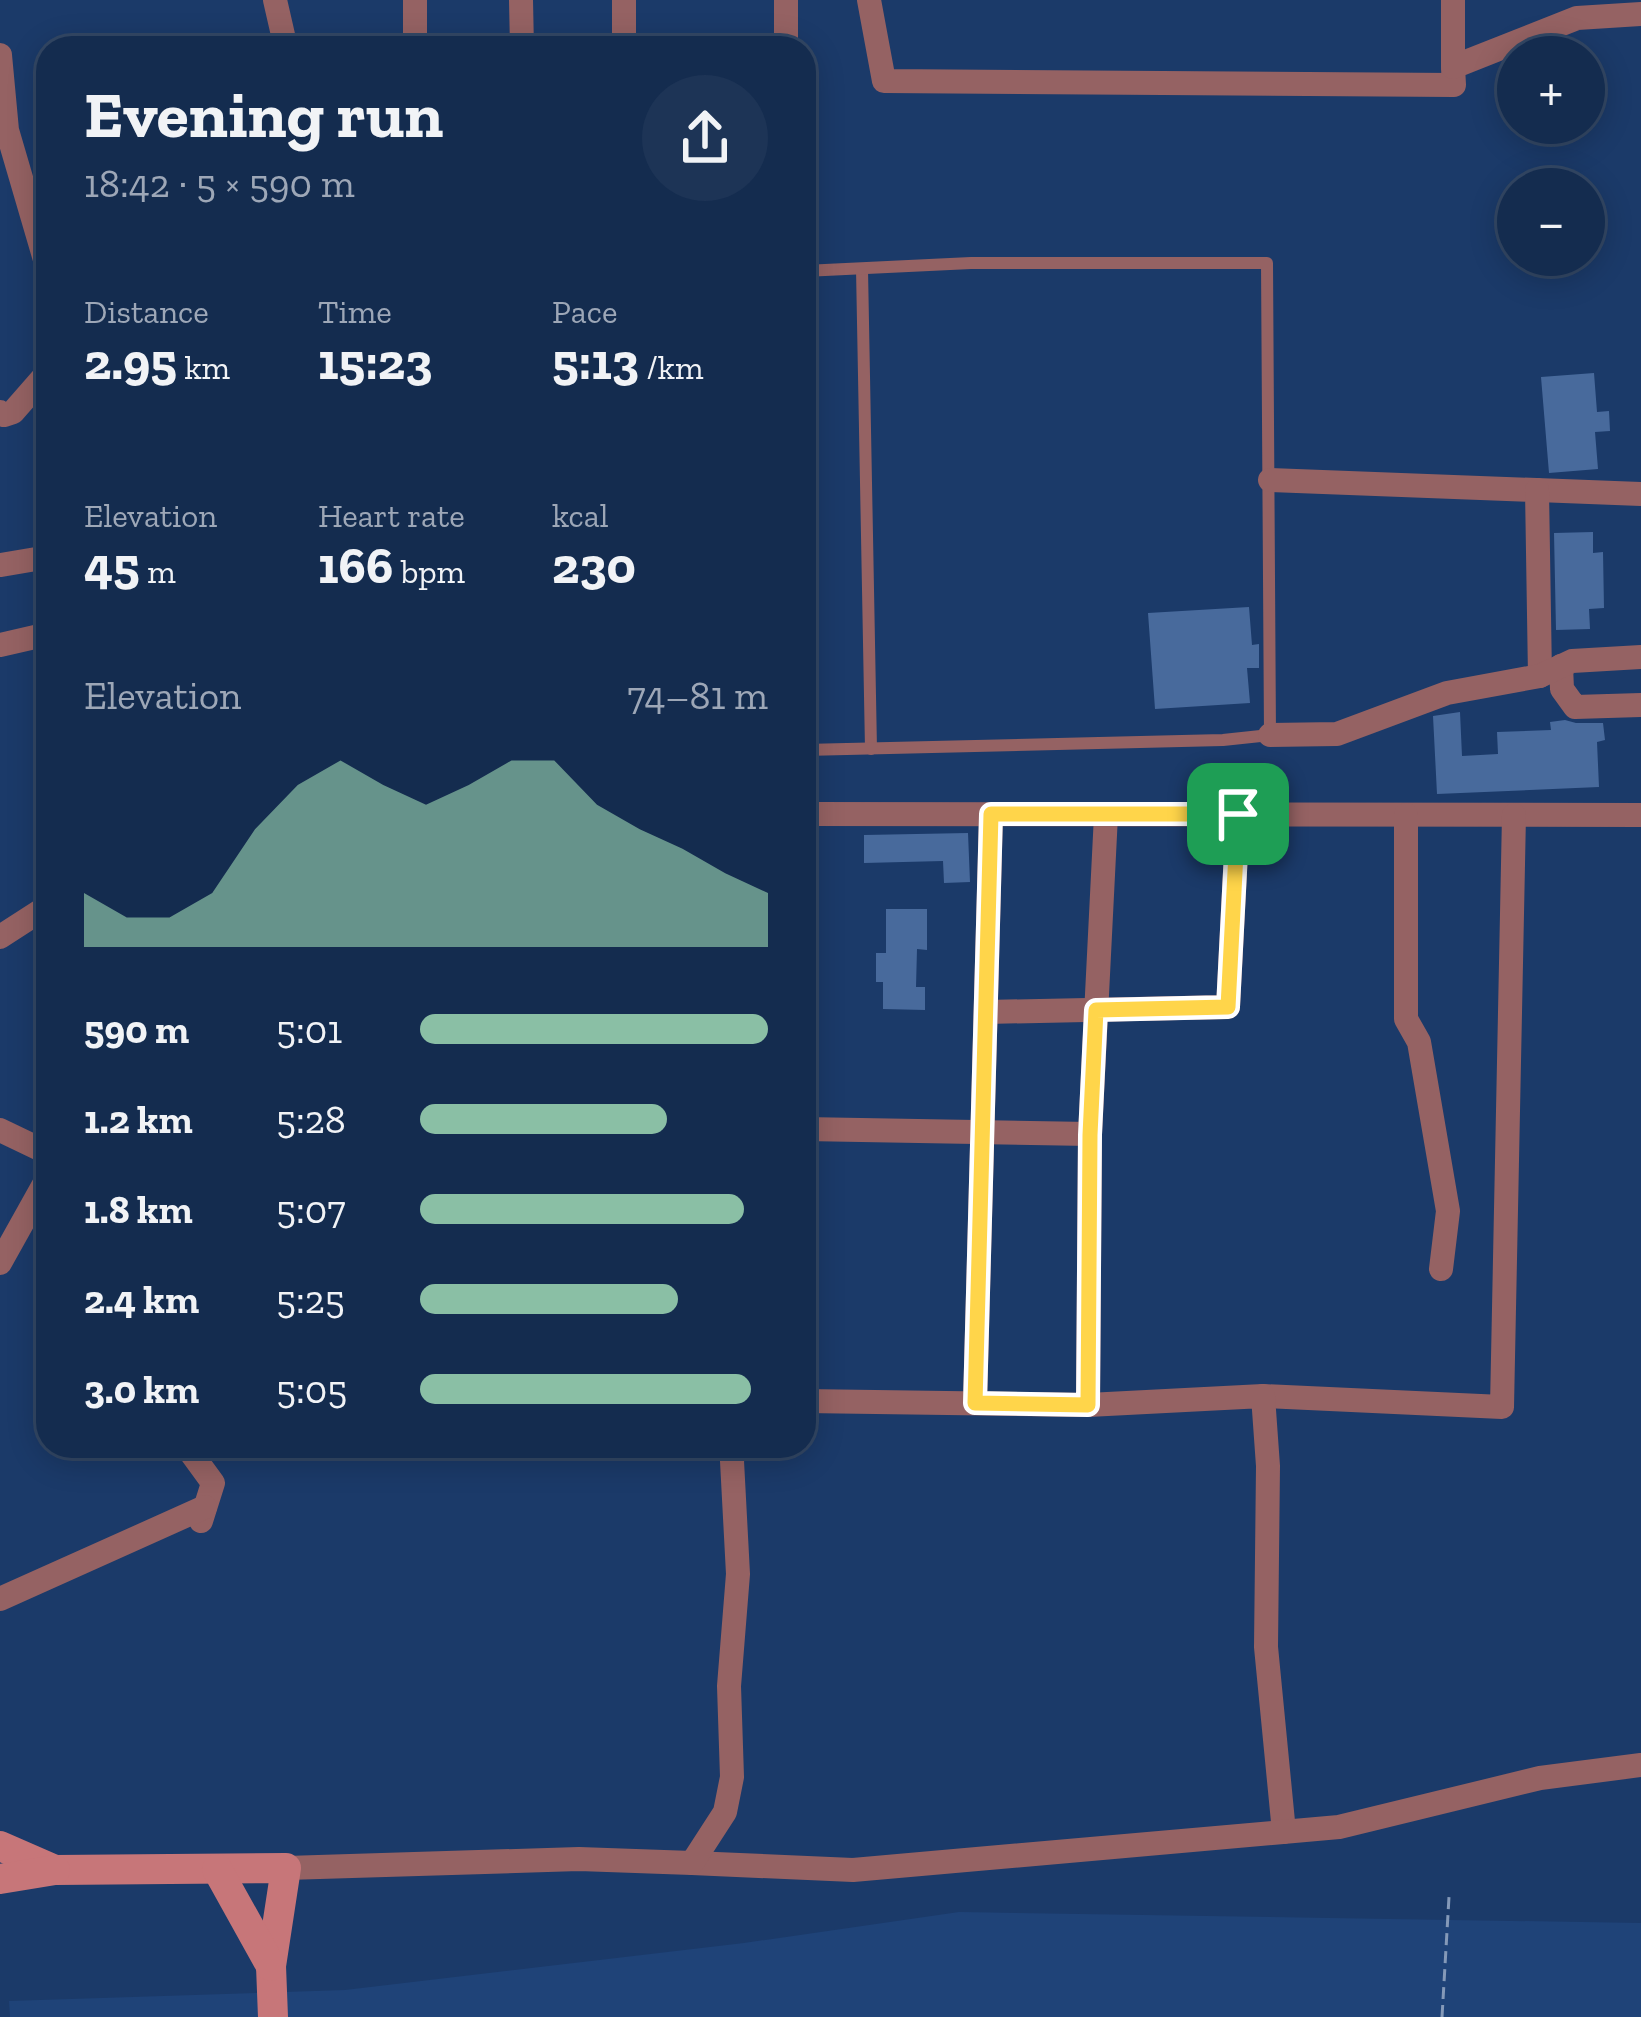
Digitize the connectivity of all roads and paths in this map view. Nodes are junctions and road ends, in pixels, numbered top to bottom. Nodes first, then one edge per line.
1 (275, 0) edge
2 (416, 0) edge
3 (521, 0) edge
4 (624, 0) edge
5 (786, 0) edge
6 (868, 0) edge
7 (1453, 0) edge
8 (1575, 9) edge
9 (1641, 14) edge
10 (283, 36) edge
11 (415, 36) edge
12 (522, 36) edge
13 (625, 36) edge
14 (786, 36) edge
15 (0, 55) edge
16 (1453, 67) junction
17 (36, 229) edge
18 (862, 269) junction
19 (816, 271) edge
20 (36, 386) edge
21 (1, 418) edge
22 (1270, 480) junction
23 (1537, 490) junction
24 (1641, 494) edge
25 (36, 559) edge
26 (1, 565) edge
27 (36, 637) edge
28 (0, 645) edge
29 (1641, 657) edge
30 (1551, 671) junction
31 (1641, 705) edge
32 (1270, 735) junction
33 (872, 749) junction
34 (816, 751) edge
35 (816, 814) edge
36 (991, 814) junction
37 (1106, 814) junction
38 (1238, 814) junction
39 (1406, 815) junction
40 (1514, 815) junction
41 (1641, 815) edge
42 (36, 914) edge
43 (0, 937) edge
44 (1096, 1010) junction
45 (986, 1012) junction
46 (816, 1129) edge
47 (0, 1130) edge
48 (982, 1132) junction
49 (1090, 1135) junction
50 (36, 1147) edge
51 (36, 1214) edge
52 (0, 1263) edge
53 (1441, 1269) dead end
54 (1263, 1396) junction
55 (816, 1401) edge
56 (975, 1403) junction
57 (1088, 1405) junction
58 (195, 1458) edge
59 (733, 1458) edge
60 (0, 1599) edge
61 (1641, 1765) edge
62 (1284, 1832) junction
63 (0, 1846) edge
64 (692, 1863) junction
65 (286, 1868) junction
66 (217, 1869) junction
67 (55, 1870) junction
68 (0, 1879) edge
69 (1450, 1897) dead end
70 (272, 1966) junction
71 (273, 2017) edge
72 (1442, 2017) edge

1 - 10 street
2 - 11 street
3 - 12 street
4 - 13 street
5 - 14 street
6 - 16 street
7 - 16 street
8 - 9 street
8 - 16 street
15 - 17 street
18 - 19 lane
18 - 22 lane
18 - 33 lane
20 - 21 street
22 - 23 street
22 - 32 lane
23 - 24 street
23 - 30 street
25 - 26 street
27 - 28 street
29 - 30 street
30 - 31 street
30 - 32 street
32 - 33 lane
33 - 34 lane
35 - 36 street
36 - 37 street
36 - 45 street
37 - 38 street
37 - 44 street
38 - 39 street
38 - 44 street
39 - 40 street
39 - 53 street
40 - 41 street
40 - 54 street
42 - 43 street
44 - 45 street
44 - 49 street
45 - 48 street
46 - 48 street
47 - 50 street
48 - 49 street
48 - 56 street
49 - 57 street
51 - 52 street
54 - 57 street
54 - 62 street
55 - 56 street
56 - 57 street
58 - 60 street
59 - 64 street
61 - 62 street
62 - 64 street
63 - 67 street
64 - 65 street
65 - 66 street
65 - 70 street
66 - 67 street
66 - 70 street
67 - 68 street
69 - 72 path
70 - 71 street

